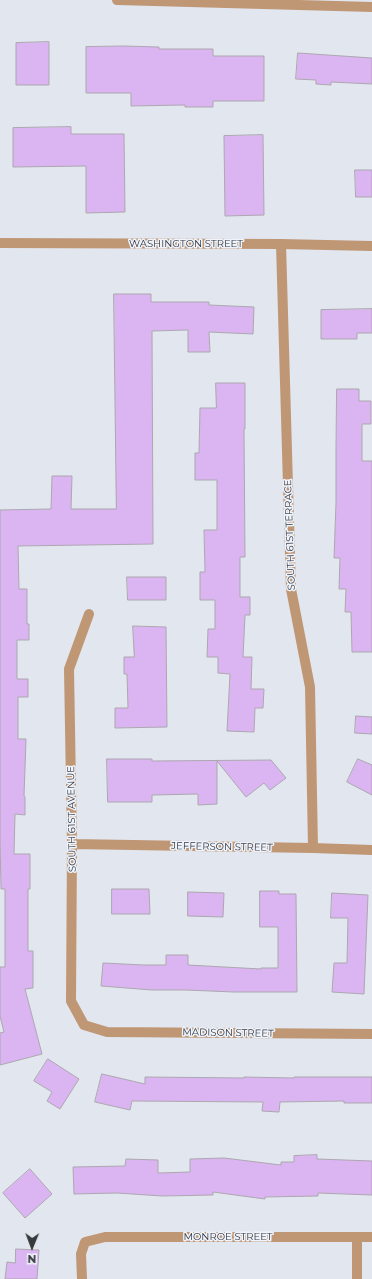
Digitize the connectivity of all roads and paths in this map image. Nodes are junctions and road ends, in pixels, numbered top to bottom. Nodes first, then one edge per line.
1 (117, 0) edge
2 (372, 7) edge
3 (0, 243) edge
4 (281, 244) junction
5 (372, 246) edge
6 (89, 614) dead end
7 (72, 844) junction
8 (313, 848) junction
9 (372, 850) edge
10 (84, 1024) joint
11 (372, 1034) edge
12 (357, 1237) junction
13 (372, 1237) edge
14 (82, 1279) edge
15 (357, 1279) edge

1 - 2 street
3 - 4 street, WASHINGTON STREET
4 - 5 street, WASHINGTON STREET
4 - 8 street, SOUTH 61ST TERRACE
6 - 7 street, SOUTH 61ST AVENUE
7 - 8 street, JEFFERSON STREET
7 - 10 street, SOUTH 61ST AVENUE
8 - 9 street, JEFFERSON STREET
10 - 11 street, MADISON STREET
12 - 13 street, MONROE STREET
12 - 14 street, MONROE STREET
12 - 15 street

